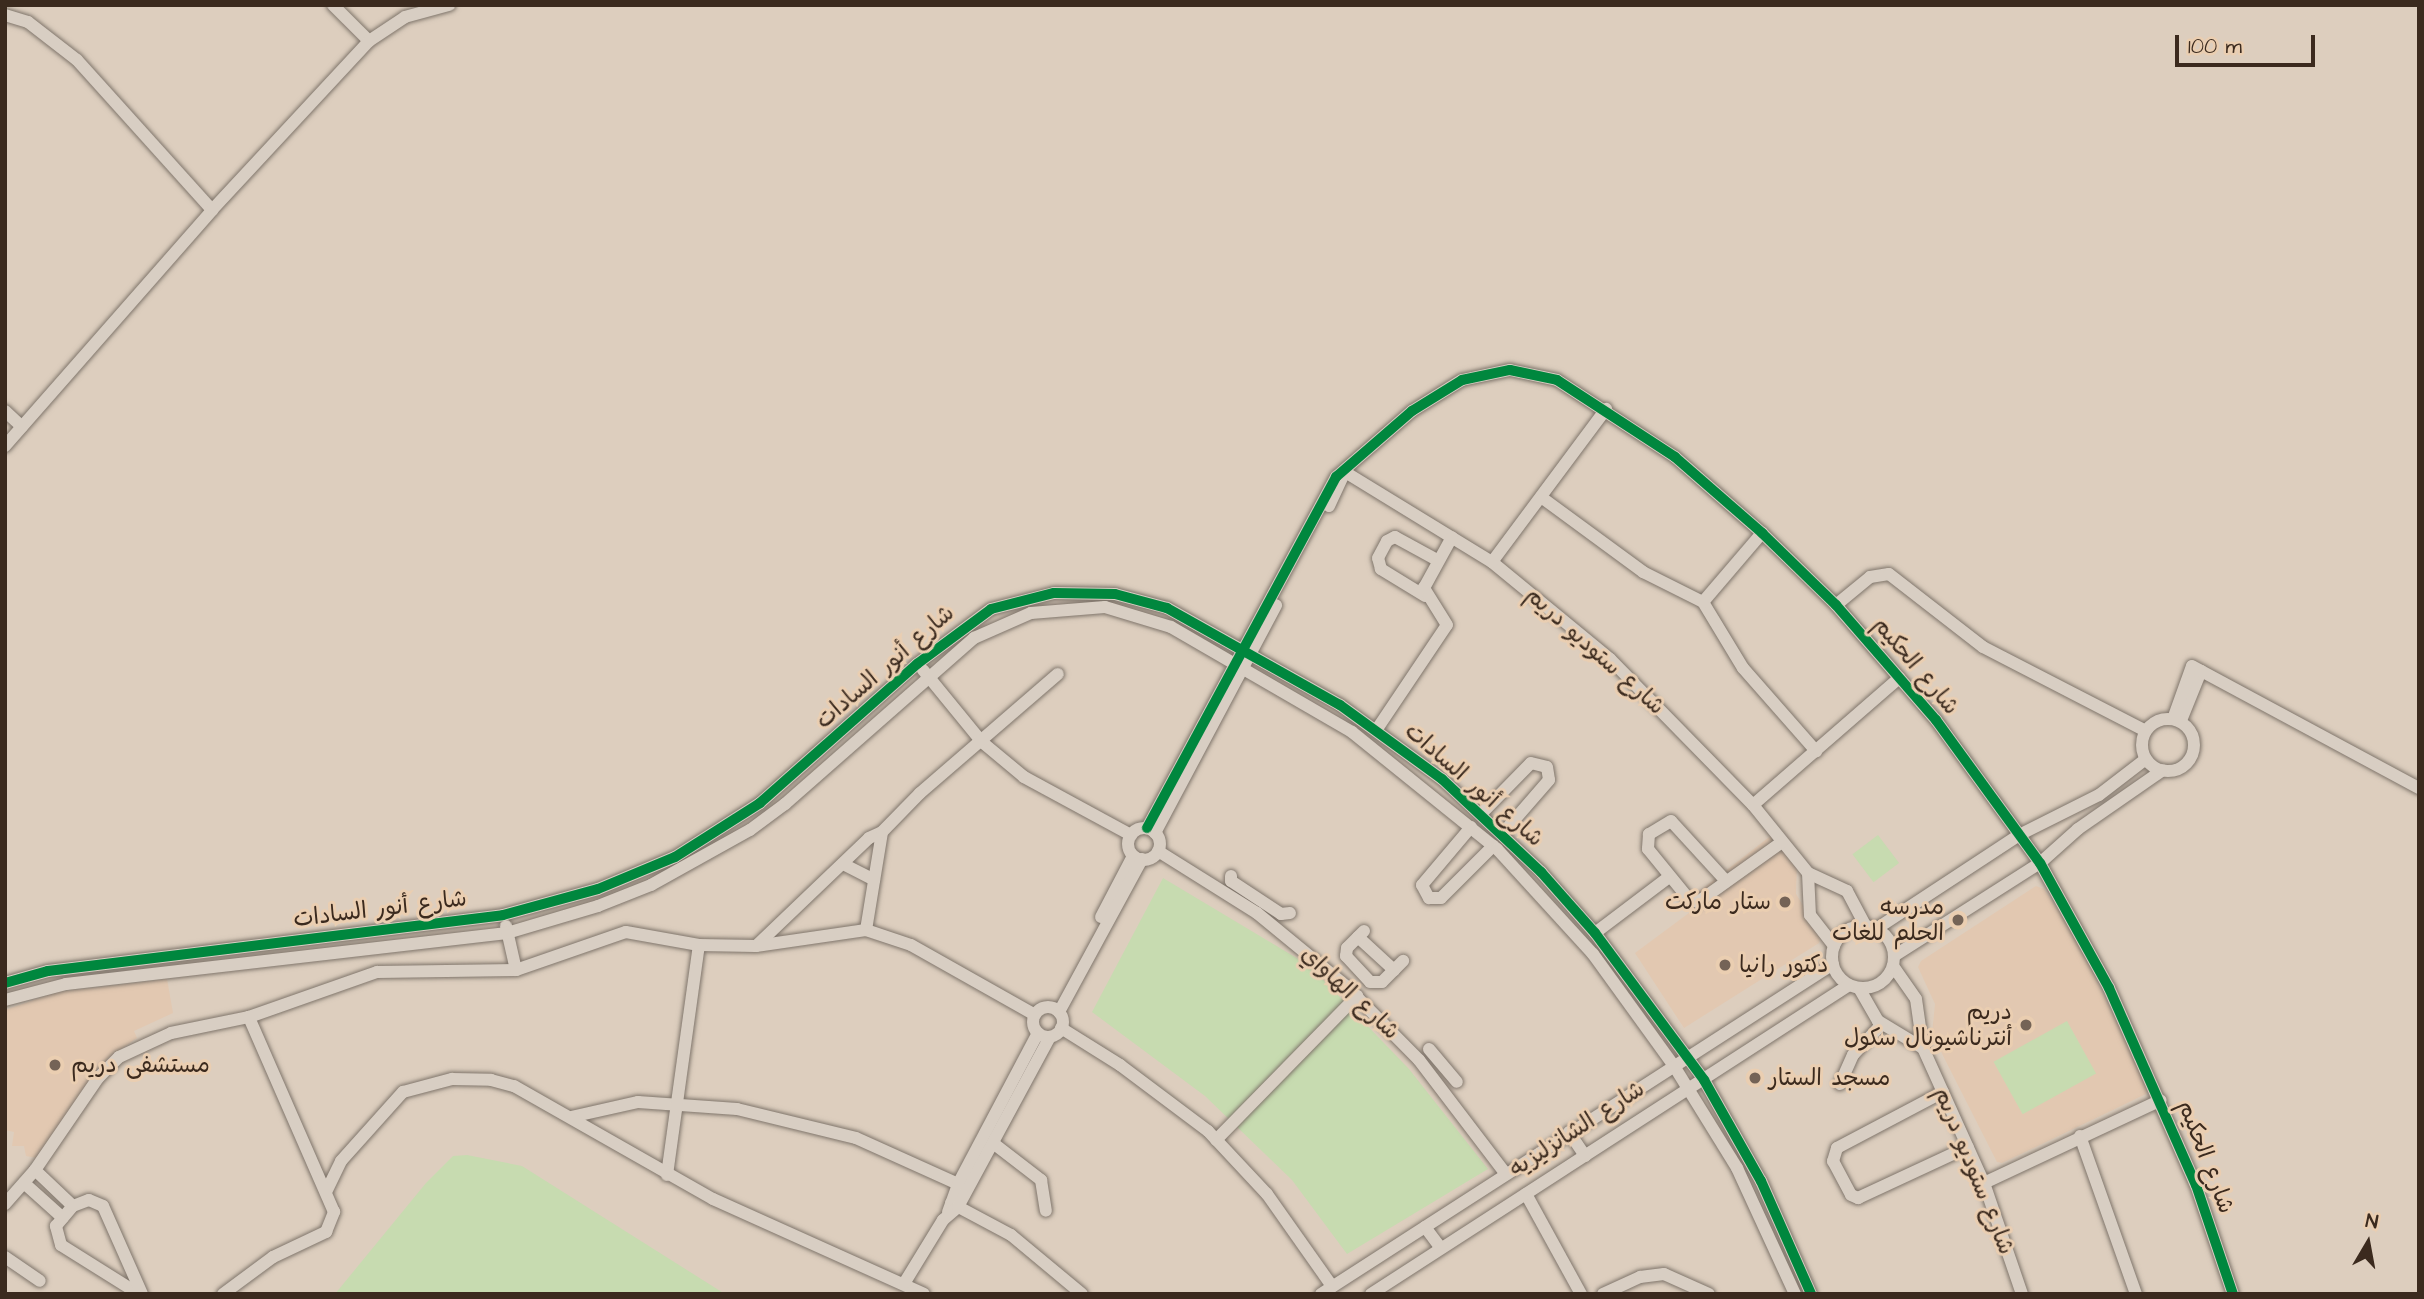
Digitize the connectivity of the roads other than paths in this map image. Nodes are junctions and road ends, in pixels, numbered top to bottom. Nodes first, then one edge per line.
1 (333, 5) edge
2 (449, 5) edge
3 (5, 15) edge
4 (369, 41) junction
5 (212, 210) junction
6 (1606, 410) junction
7 (5, 411) edge
8 (22, 427) junction
9 (5, 446) edge
10 (1345, 472) junction
11 (1541, 497) junction
12 (1762, 533) junction
13 (1452, 537) junction
14 (1437, 561) junction
15 (1492, 562) junction
16 (1042, 595) junction
17 (1425, 596) junction
18 (1703, 602) junction
19 (1836, 605) junction
20 (1045, 611) junction
21 (1247, 651) junction
22 (917, 664) junction
23 (1240, 666) junction
24 (1058, 674) dead end
25 (928, 675) junction
26 (1899, 678) junction
27 (2176, 720) junction
28 (1377, 729) junction
29 (2146, 731) junction
30 (982, 742) junction
31 (1816, 751) junction
32 (2146, 759) junction
33 (2163, 771) junction
34 (2419, 788) edge
35 (1753, 805) junction
36 (1481, 814) junction
37 (1471, 827) junction
38 (1151, 830) junction
39 (882, 832) junction
40 (1502, 834) junction
41 (1130, 835) junction
42 (2019, 835) junction
43 (1782, 842) junction
44 (1493, 846) junction
45 (1158, 851) junction
46 (1137, 858) junction
47 (2040, 863) junction
48 (843, 864) junction
49 (1808, 873) junction
50 (1231, 876) dead end
51 (1669, 877) junction
52 (874, 880) junction
53 (1726, 881) junction
54 (1260, 897) junction
55 (1251, 909) junction
56 (1290, 913) dead end
57 (503, 915) junction
58 (1871, 927) junction
59 (866, 930) junction
60 (507, 933) junction
61 (1595, 933) junction
62 (699, 945) junction
63 (756, 946) junction
64 (1834, 946) junction
65 (1894, 961) junction
66 (1833, 964) junction
67 (516, 970) junction
68 (1359, 971) junction
69 (5, 983) edge
70 (1346, 986) junction
71 (1854, 986) junction
72 (1357, 996) junction
73 (5, 1000) edge
74 (1055, 1010) junction
75 (1035, 1015) junction
76 (249, 1017) junction
77 (1882, 1024) junction
78 (1061, 1028) junction
79 (1044, 1035) junction
80 (1923, 1048) junction
81 (1429, 1049) dead end
82 (1687, 1058) junction
83 (1442, 1065) junction
84 (1674, 1066) junction
85 (1427, 1069) junction
86 (1436, 1080) junction
87 (1704, 1080) junction
88 (1457, 1082) dead end
89 (1840, 1084) dead end
90 (1690, 1090) junction
91 (1943, 1092) junction
92 (2161, 1100) junction
93 (678, 1102) junction
94 (571, 1117) junction
95 (1569, 1132) junction
96 (2080, 1136) junction
97 (1216, 1140) junction
98 (993, 1143) junction
99 (1968, 1147) junction
100 (1585, 1156) junction
101 (314, 1161) junction
102 (341, 1161) junction
103 (35, 1170) junction
104 (667, 1174) junction
105 (1506, 1174) junction
106 (24, 1183) junction
107 (1984, 1183) junction
108 (958, 1184) junction
109 (327, 1190) junction
110 (1526, 1194) junction
111 (5, 1204) edge
112 (73, 1206) junction
113 (951, 1207) junction
114 (1046, 1211) dead end
115 (63, 1218) junction
116 (1424, 1227) junction
117 (1441, 1248) junction
118 (5, 1257) edge
119 (40, 1281) dead end
120 (905, 1282) junction
121 (1332, 1286) junction
122 (141, 1294) edge
123 (223, 1294) edge
124 (924, 1294) edge
125 (1082, 1294) edge
126 (1321, 1294) edge
127 (1371, 1294) edge
128 (1581, 1294) edge
129 (1603, 1294) edge
130 (1709, 1294) edge
131 (1795, 1294) edge
132 (1811, 1294) edge
133 (2022, 1294) edge
134 (2136, 1294) edge
135 (2233, 1294) edge

1 - 4 street
2 - 4 street
3 - 5 street
4 - 5 street
5 - 8 street
6 - 10 street, شارع الحكيم
6 - 11 street
6 - 12 street, شارع الحكيم
7 - 8 street
8 - 9 street
10 - 13 street, شارع ستوديو دريم
10 - 21 street, شارع الحكيم
11 - 15 street
11 - 18 street
12 - 18 street
12 - 19 street, شارع الحكيم
13 - 14 street
13 - 15 street, شارع ستوديو دريم
14 - 17 street
14 - 17 street
15 - 35 street, شارع ستوديو دريم
16 - 20 street
16 - 21 street, شارع أنور السادات
16 - 22 street, شارع أنور السادات
17 - 28 street
18 - 31 street
19 - 26 street, شارع الحكيم
19 - 29 street
20 - 23 street, شارع أنور السادات
20 - 25 street, شارع أنور السادات
21 - 23 street, شارع الحكيم
21 - 28 street, شارع أنور السادات
22 - 25 street
22 - 57 street, شارع أنور السادات
23 - 37 street, شارع أنور السادات
23 - 38 street, شارع الحكيم
24 - 30 street
25 - 30 street
25 - 60 street, شارع أنور السادات
26 - 31 street
26 - 42 street, شارع الحكيم
27 - 29 street
27 - 33 street
27 - 34 street
28 - 36 street, شارع أنور السادات
29 - 32 street
30 - 39 street
30 - 41 street
31 - 35 street
32 - 33 street
32 - 42 street
33 - 47 street
35 - 43 street, شارع ستوديو دريم
36 - 40 street, شارع أنور السادات
36 - 40 street
37 - 44 street, شارع أنور السادات
37 - 44 street
38 - 41 street
38 - 45 street
39 - 48 street
39 - 52 street
40 - 61 street, شارع أنور السادات
41 - 46 street
42 - 47 street, شارع الحكيم
42 - 58 street
43 - 49 street, شارع ستوديو دريم
43 - 53 street
44 - 84 street, شارع أنور السادات
45 - 46 street
45 - 55 street, شارع الهاواي
46 - 74 street
47 - 65 street
47 - 92 street, شارع الحكيم
48 - 52 street
48 - 63 street
49 - 58 street, شارع ستوديو دريم
49 - 64 street
50 - 54 street
51 - 53 street
51 - 53 street
51 - 61 street
52 - 59 street
54 - 55 street
54 - 56 street
55 - 70 street, شارع الهاواي
57 - 60 street
57 - 69 street, شارع أنور السادات
58 - 64 street
58 - 65 street
59 - 63 street
59 - 75 street
60 - 67 street
60 - 73 street, شارع أنور السادات
61 - 82 street, شارع أنور السادات
62 - 63 street
62 - 67 street
62 - 93 street
64 - 66 street
65 - 71 street
65 - 80 street, شارع ستوديو دريم
66 - 71 street
66 - 82 street, شارع الشانزليزيه
67 - 76 street
68 - 68 street
68 - 70 street
70 - 72 street, شارع الهاواي
71 - 77 street
71 - 87 street, شارع الشانزليزيه
72 - 85 street, شارع الهاواي
72 - 97 street
74 - 75 street
74 - 78 street
75 - 79 street
76 - 101 street
76 - 103 street
77 - 80 street
77 - 89 street
78 - 79 street
78 - 97 street
79 - 98 street
79 - 108 street
80 - 91 street, شارع ستوديو دريم
81 - 83 street
82 - 84 street, شارع الشانزليزيه
82 - 87 street, شارع أنور السادات
83 - 85 street
83 - 86 street
83 - 88 street
84 - 90 street, شارع أنور السادات
84 - 95 street, شارع الشانزليزيه
85 - 86 street, شارع الهاواي
86 - 105 street, شارع الهاواي
87 - 90 street, شارع الشانزليزيه
87 - 132 street, شارع أنور السادات
90 - 100 street, شارع الشانزليزيه
90 - 131 street, شارع أنور السادات
91 - 99 street, شارع ستوديو دريم
91 - 99 street
92 - 96 street
92 - 135 street, شارع الحكيم
93 - 94 street
93 - 104 street
93 - 108 street
94 - 102 street
94 - 104 street
95 - 100 street
95 - 105 street, شارع الشانزليزيه
96 - 107 street
96 - 134 street
97 - 121 street
98 - 113 street
98 - 114 street
99 - 107 street, شارع ستوديو دريم
100 - 110 street, شارع الشانزليزيه
101 - 102 street
101 - 109 street
102 - 109 street
103 - 106 street
103 - 112 street
104 - 120 street
105 - 116 street, شارع الشانزليزيه
106 - 111 street
106 - 115 street
107 - 133 street, شارع ستوديو دريم
108 - 113 street
109 - 123 street
110 - 117 street, شارع الشانزليزيه
110 - 128 street
112 - 115 street
112 - 122 street
113 - 120 street
113 - 125 street
115 - 122 street
116 - 117 street
116 - 121 street, شارع الشانزليزيه
117 - 127 street, شارع الشانزليزيه
118 - 119 street
120 - 124 street
121 - 126 street, شارع الشانزليزيه
129 - 130 street

